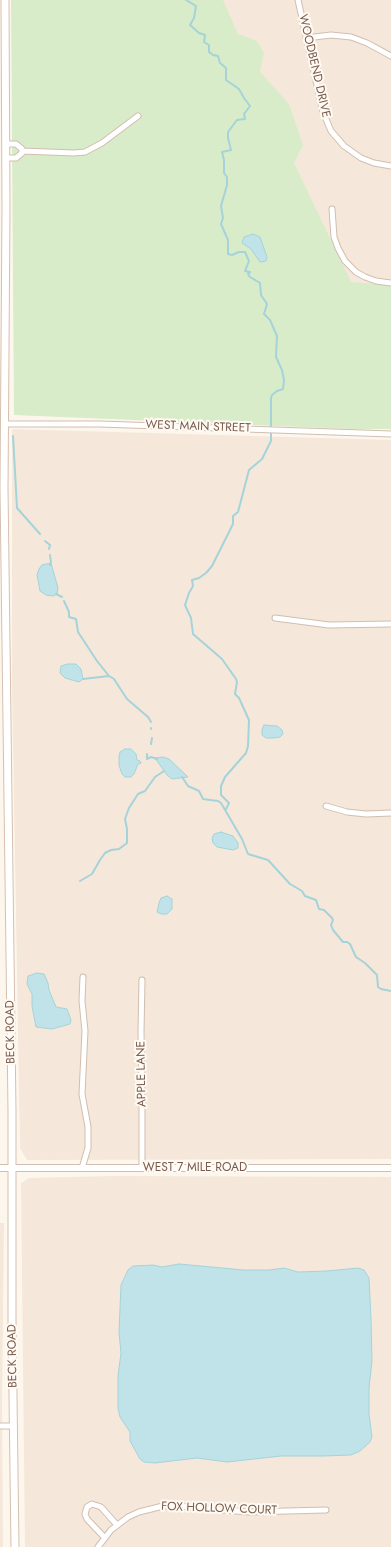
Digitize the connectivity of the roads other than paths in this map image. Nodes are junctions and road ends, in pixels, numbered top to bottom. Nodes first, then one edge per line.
1 (5, 0) edge
2 (298, 0) edge
3 (306, 38) junction
4 (391, 56) edge
5 (138, 116) dead end
6 (6, 144) junction
7 (22, 151) junction
8 (6, 158) junction
9 (391, 166) edge
10 (332, 209) dead end
11 (391, 283) edge
12 (4, 424) junction
13 (391, 434) edge
14 (275, 618) dead end
15 (391, 624) edge
16 (326, 806) dead end
17 (391, 813) edge
18 (83, 976) dead end
19 (142, 980) dead end
20 (0, 1168) edge
21 (13, 1168) junction
22 (82, 1168) junction
23 (142, 1168) junction
24 (391, 1168) edge
25 (0, 1426) edge
26 (14, 1426) junction
27 (326, 1510) dead end
28 (117, 1525) junction
29 (105, 1538) junction
30 (15, 1547) edge
31 (98, 1547) edge

1 - 6 main road, BECK ROAD
2 - 3 street, WOODBEND DRIVE
3 - 4 street
3 - 9 street, WOODBEND DRIVE
5 - 7 street
6 - 7 street
6 - 8 main road, BECK ROAD
7 - 8 street
8 - 12 main road, BECK ROAD
10 - 11 street
12 - 13 street, WEST MAIN STREET
12 - 21 main road, BECK ROAD
14 - 15 street
16 - 17 street
18 - 22 street
19 - 23 street, APPLE LANE
20 - 21 street, WEST 7 MILE ROAD
21 - 22 street, WEST 7 MILE ROAD
21 - 26 main road, BECK ROAD
22 - 23 street, WEST 7 MILE ROAD
23 - 24 street, WEST 7 MILE ROAD
25 - 26 street
26 - 30 main road, BECK ROAD
27 - 28 street, FOX HOLLOW COURT
28 - 29 street, FOX HOLLOW COURT
28 - 29 street
29 - 31 street, FOX HOLLOW COURT

